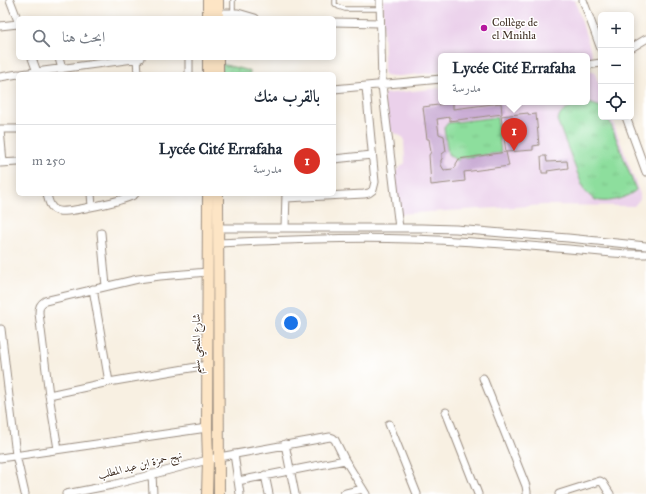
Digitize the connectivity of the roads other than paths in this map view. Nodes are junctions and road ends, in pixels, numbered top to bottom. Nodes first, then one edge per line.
1 (10, 0) edge
2 (208, 0) edge
3 (218, 0) edge
4 (233, 0) edge
5 (335, 0) edge
6 (380, 0) edge
7 (586, 1) edge
8 (380, 9) junction
9 (233, 12) junction
10 (16, 16) edge
11 (208, 16) edge
12 (218, 16) edge
13 (248, 16) edge
14 (16, 22) edge
15 (336, 22) edge
16 (380, 22) junction
17 (0, 26) edge
18 (646, 39) edge
19 (634, 46) edge
20 (601, 48) edge
21 (33, 60) edge
22 (60, 60) edge
23 (123, 60) edge
24 (137, 60) edge
25 (189, 60) edge
26 (208, 60) edge
27 (218, 60) edge
28 (62, 69) junction
29 (37, 72) joint
30 (138, 72) edge
31 (189, 72) edge
32 (208, 72) edge
33 (218, 72) edge
34 (16, 74) edge
35 (0, 77) edge
36 (438, 79) edge
37 (382, 85) junction
38 (366, 86) junction
39 (336, 90) edge
40 (627, 120) edge
41 (0, 129) edge
42 (16, 129) edge
43 (643, 153) edge
44 (372, 154) junction
45 (336, 160) edge
46 (1, 162) edge
47 (16, 162) edge
48 (646, 172) edge
49 (336, 194) edge
50 (48, 196) edge
51 (91, 196) edge
52 (131, 196) edge
53 (208, 196) edge
54 (218, 196) edge
55 (286, 196) edge
56 (92, 206) junction
57 (218, 228) junction
58 (285, 228) junction
59 (398, 228) junction
60 (456, 229) junction
61 (101, 233) dead end
62 (456, 240) junction
63 (218, 243) junction
64 (646, 246) edge
65 (646, 254) edge
66 (208, 272) junction
67 (106, 286) junction
68 (93, 289) junction
69 (1, 329) dead end
70 (208, 366) junction
71 (483, 378) dead end
72 (109, 382) junction
73 (49, 395) junction
74 (446, 412) dead end
75 (389, 424) dead end
76 (207, 428) junction
77 (285, 444) junction
78 (58, 449) junction
79 (234, 454) junction
80 (16, 455) junction
81 (219, 457) junction
82 (0, 458) edge
83 (208, 460) junction
84 (345, 460) junction
85 (291, 470) junction
86 (152, 474) junction
87 (265, 475) junction
88 (238, 480) junction
89 (364, 492) edge
90 (25, 494) edge
91 (66, 494) edge
92 (153, 494) edge
93 (207, 494) edge
94 (219, 494) edge
95 (240, 494) edge
96 (269, 494) edge
97 (295, 494) edge
98 (344, 494) edge
99 (417, 494) edge
100 (478, 494) edge
101 (527, 494) edge
102 (559, 494) edge
103 (610, 494) edge

1 - 10 street
2 - 11 main road
3 - 12 main road
4 - 9 lane
5 - 8 lane
6 - 8 street
7 - 20 street
8 - 16 street
9 - 12 street
9 - 13 street
14 - 17 street
15 - 16 street
16 - 37 street
18 - 19 street
21 - 29 street
22 - 28 street
23 - 28 street
24 - 30 street
25 - 31 street
26 - 32 main road
27 - 33 main road
28 - 29 street
34 - 35 street
36 - 37 street
37 - 38 street
37 - 59 street
38 - 39 street
38 - 44 street
40 - 43 street
41 - 42 street
41 - 46 street
43 - 48 street
44 - 45 street
44 - 49 street
46 - 47 street
50 - 56 street
51 - 56 street
52 - 56 street
53 - 66 main road, شارع المنجي سليم
54 - 57 main road, شارع المنجي سليم
55 - 58 street
57 - 58 street
57 - 63 main road, شارع المنجي سليم
58 - 59 street
59 - 60 street
60 - 62 street
60 - 64 street
61 - 67 street
62 - 63 street
62 - 65 street
63 - 81 main road, شارع المنجي سليم
66 - 67 street
66 - 70 main road, شارع المنجي سليم
67 - 68 street
68 - 72 street
68 - 73 street
69 - 80 street
70 - 72 street
70 - 76 main road, شارع المنجي سليم
71 - 101 street
72 - 73 street
73 - 78 street
74 - 100 street
75 - 99 street
76 - 78 street
76 - 83 main road, شارع المنجي سليم
77 - 79 street, نهج حمزة ابن عبد المطلب
77 - 84 street, نهج حمزة ابن عبد المطلب
77 - 85 street
78 - 80 street
79 - 81 street, نهج حمزة ابن عبد المطلب
79 - 88 street
80 - 82 street
80 - 90 street
81 - 83 street, نهج حمزة ابن عبد المطلب
81 - 94 main road, شارع المنجي سليم
83 - 86 street, نهج حمزة ابن عبد المطلب
83 - 93 main road, شارع المنجي سليم
84 - 85 street
84 - 89 street
85 - 87 street
85 - 97 street
86 - 91 street, نهج حمزة ابن عبد المطلب
86 - 92 street
87 - 88 street
87 - 96 street
88 - 95 street
89 - 98 street
102 - 103 street

